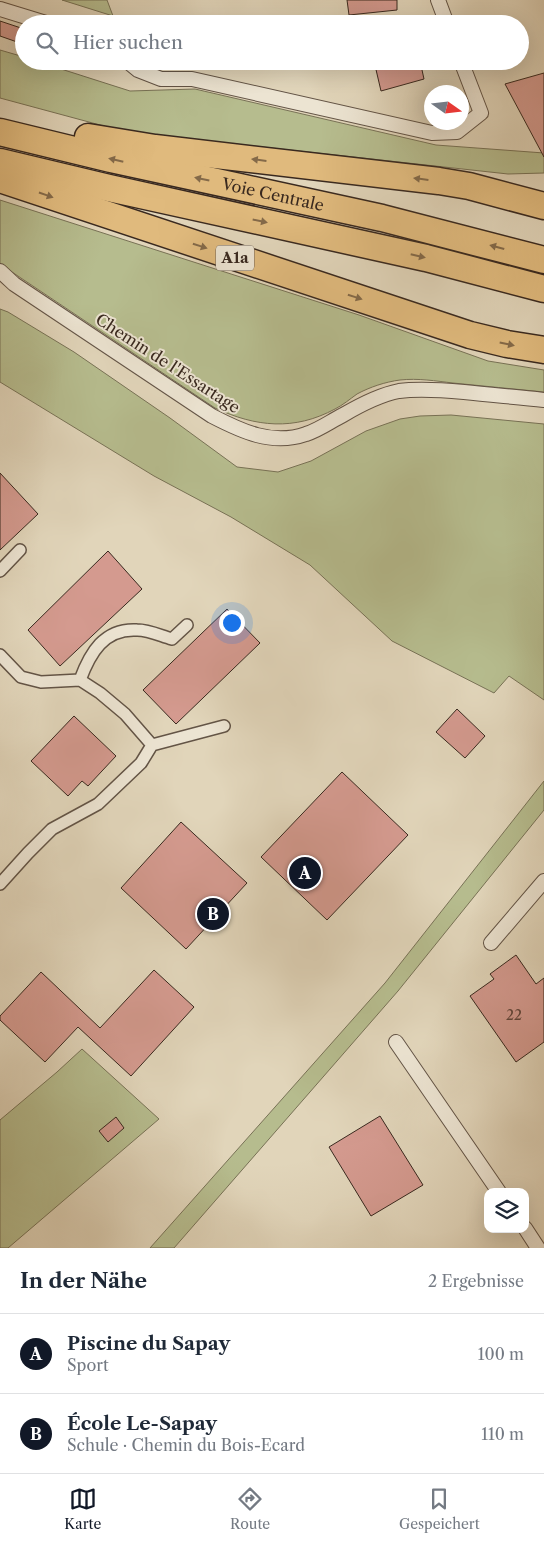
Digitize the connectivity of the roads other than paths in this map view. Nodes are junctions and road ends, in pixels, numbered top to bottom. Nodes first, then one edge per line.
1 (438, 0) edge
2 (0, 9) edge
3 (20, 15) edge
4 (444, 15) edge
5 (138, 70) edge
6 (464, 70) edge
7 (0, 119) edge
8 (0, 132) edge
9 (0, 162) edge
10 (0, 179) edge
11 (469, 186) junction
12 (544, 187) edge
13 (544, 206) edge
14 (544, 260) edge
15 (0, 271) edge
16 (0, 281) edge
17 (14, 284) junction
18 (544, 289) edge
19 (544, 350) edge
20 (544, 400) edge
21 (20, 550) dead end
22 (0, 571) edge
23 (187, 625) dead end
24 (0, 654) edge
25 (80, 680) junction
26 (224, 726) dead end
27 (152, 745) junction
28 (544, 881) edge
29 (0, 884) edge
30 (491, 943) dead end
31 (396, 1042) dead end
32 (496, 1188) edge
33 (528, 1233) edge
34 (538, 1248) edge

1 - 4 street
2 - 3 street
5 - 6 street
11 -> 7 highway
14 -> 8 highway, Voie Centrale
9 -> 18 highway, Voie Centrale
10 -> 19 highway, A1a
11 - 12 highway
11 - 13 highway
15 - 17 street, Chemin de l'Essartage
16 - 17 street, Chemin de l'Essartage
17 - 20 street, Chemin de l'Essartage
21 - 22 street
23 - 25 street
24 - 25 street
25 - 27 street
26 - 27 street
27 - 29 street
28 - 30 street
31 - 32 street
33 - 34 street

